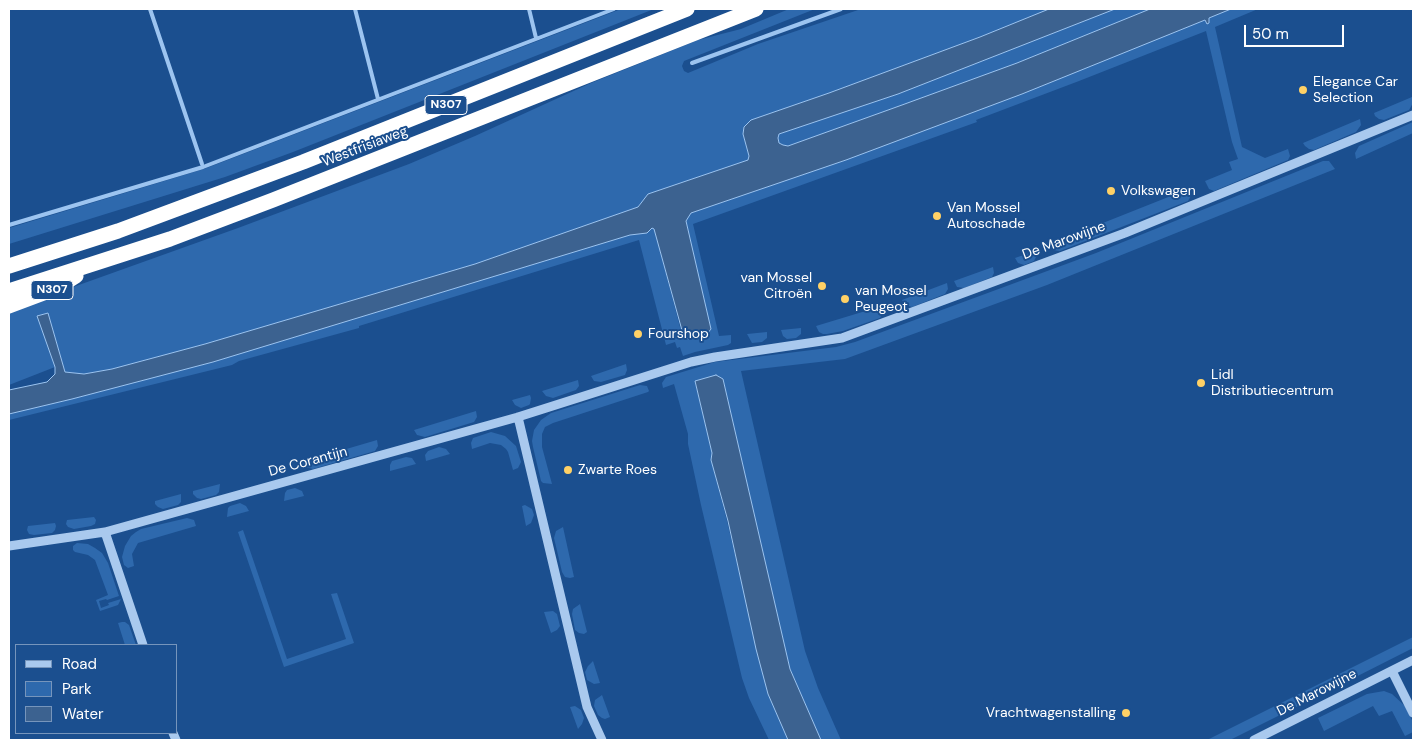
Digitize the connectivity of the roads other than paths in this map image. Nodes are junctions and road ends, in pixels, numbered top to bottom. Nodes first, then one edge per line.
1 (687, 9) edge
2 (756, 9) edge
3 (1413, 115) edge
4 (92, 265) junction
5 (9, 266) edge
6 (9, 291) edge
7 (9, 306) edge
8 (715, 357) joint
9 (518, 417) junction
10 (104, 532) junction
11 (9, 546) edge
12 (144, 644) edge
13 (1413, 660) edge
14 (1392, 671) junction
15 (1413, 713) edge
16 (602, 740) edge
17 (1254, 740) edge

1 - 5 highway, Westfrisiaweg / N307
2 - 4 highway, Westfrisiaweg / N307
3 - 8 street, De Marowijne
4 - 6 highway, Westfrisiaweg / N307
4 - 7 highway, N307
8 - 9 street, De Corantijn
9 - 10 street, De Corantijn
9 - 16 street
10 - 11 street, De Corantijn
10 - 12 street
13 - 14 street, De Marowijne
14 - 15 street
14 - 17 street, De Marowijne

